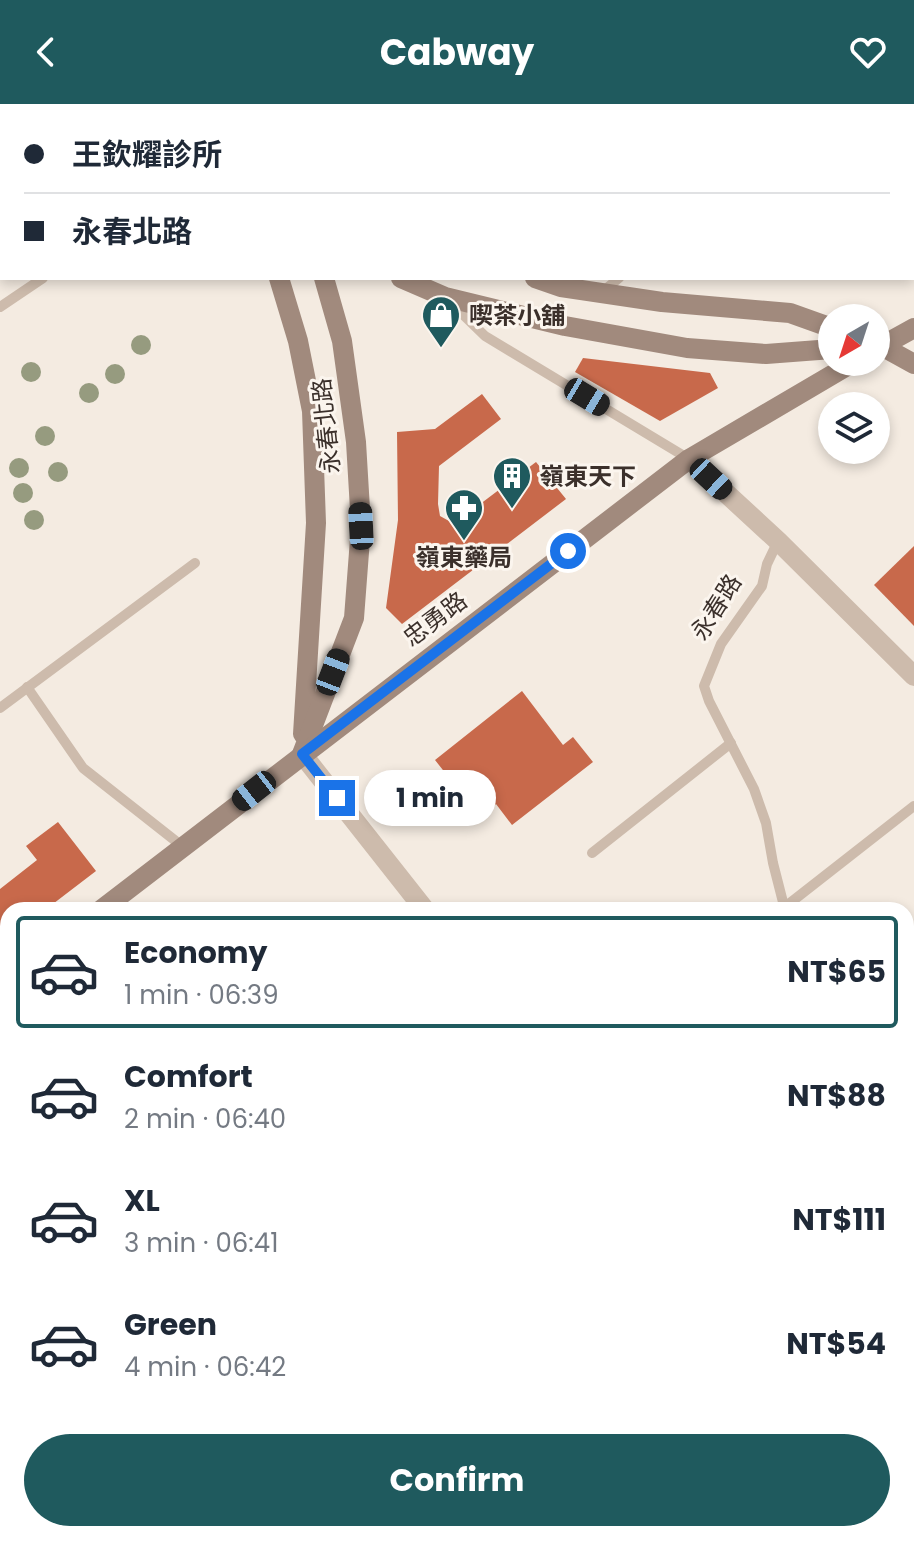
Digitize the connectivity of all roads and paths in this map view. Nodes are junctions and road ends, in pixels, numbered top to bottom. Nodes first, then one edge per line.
1 (40, 280) edge
2 (280, 280) edge
3 (325, 280) edge
4 (406, 280) edge
5 (541, 280) edge
6 (617, 280) edge
7 (601, 293) junction
8 (445, 297) junction
9 (0, 307) edge
10 (818, 323) edge
11 (914, 328) edge
12 (890, 340) edge
13 (818, 350) edge
14 (890, 352) edge
15 (914, 364) edge
16 (830, 376) edge
17 (689, 459) junction
18 (778, 541) junction
19 (195, 563) dead end
20 (914, 676) edge
21 (27, 687) junction
22 (0, 708) edge
23 (731, 743) junction
24 (302, 754) junction
25 (914, 806) edge
26 (182, 846) junction
27 (592, 853) dead end
28 (111, 902) edge
29 (419, 902) edge
30 (781, 902) edge
31 (792, 902) edge

1 - 9 lane
2 - 24 street, 永春北路
3 - 24 street, 永春北路
4 - 8 street
5 - 7 street
6 - 7 lane
7 - 10 street
8 - 13 street
8 - 17 lane
11 - 12 street
14 - 15 street
16 - 17 street, 忠勇路
17 - 18 street
17 - 24 street, 忠勇路
18 - 20 street
18 - 23 lane, 永春路
19 - 21 lane
21 - 22 lane
21 - 26 lane
23 - 27 lane
23 - 30 lane, 永春路
24 - 26 street, 忠勇路
24 - 29 street
25 - 31 lane
26 - 28 street, 忠勇路

